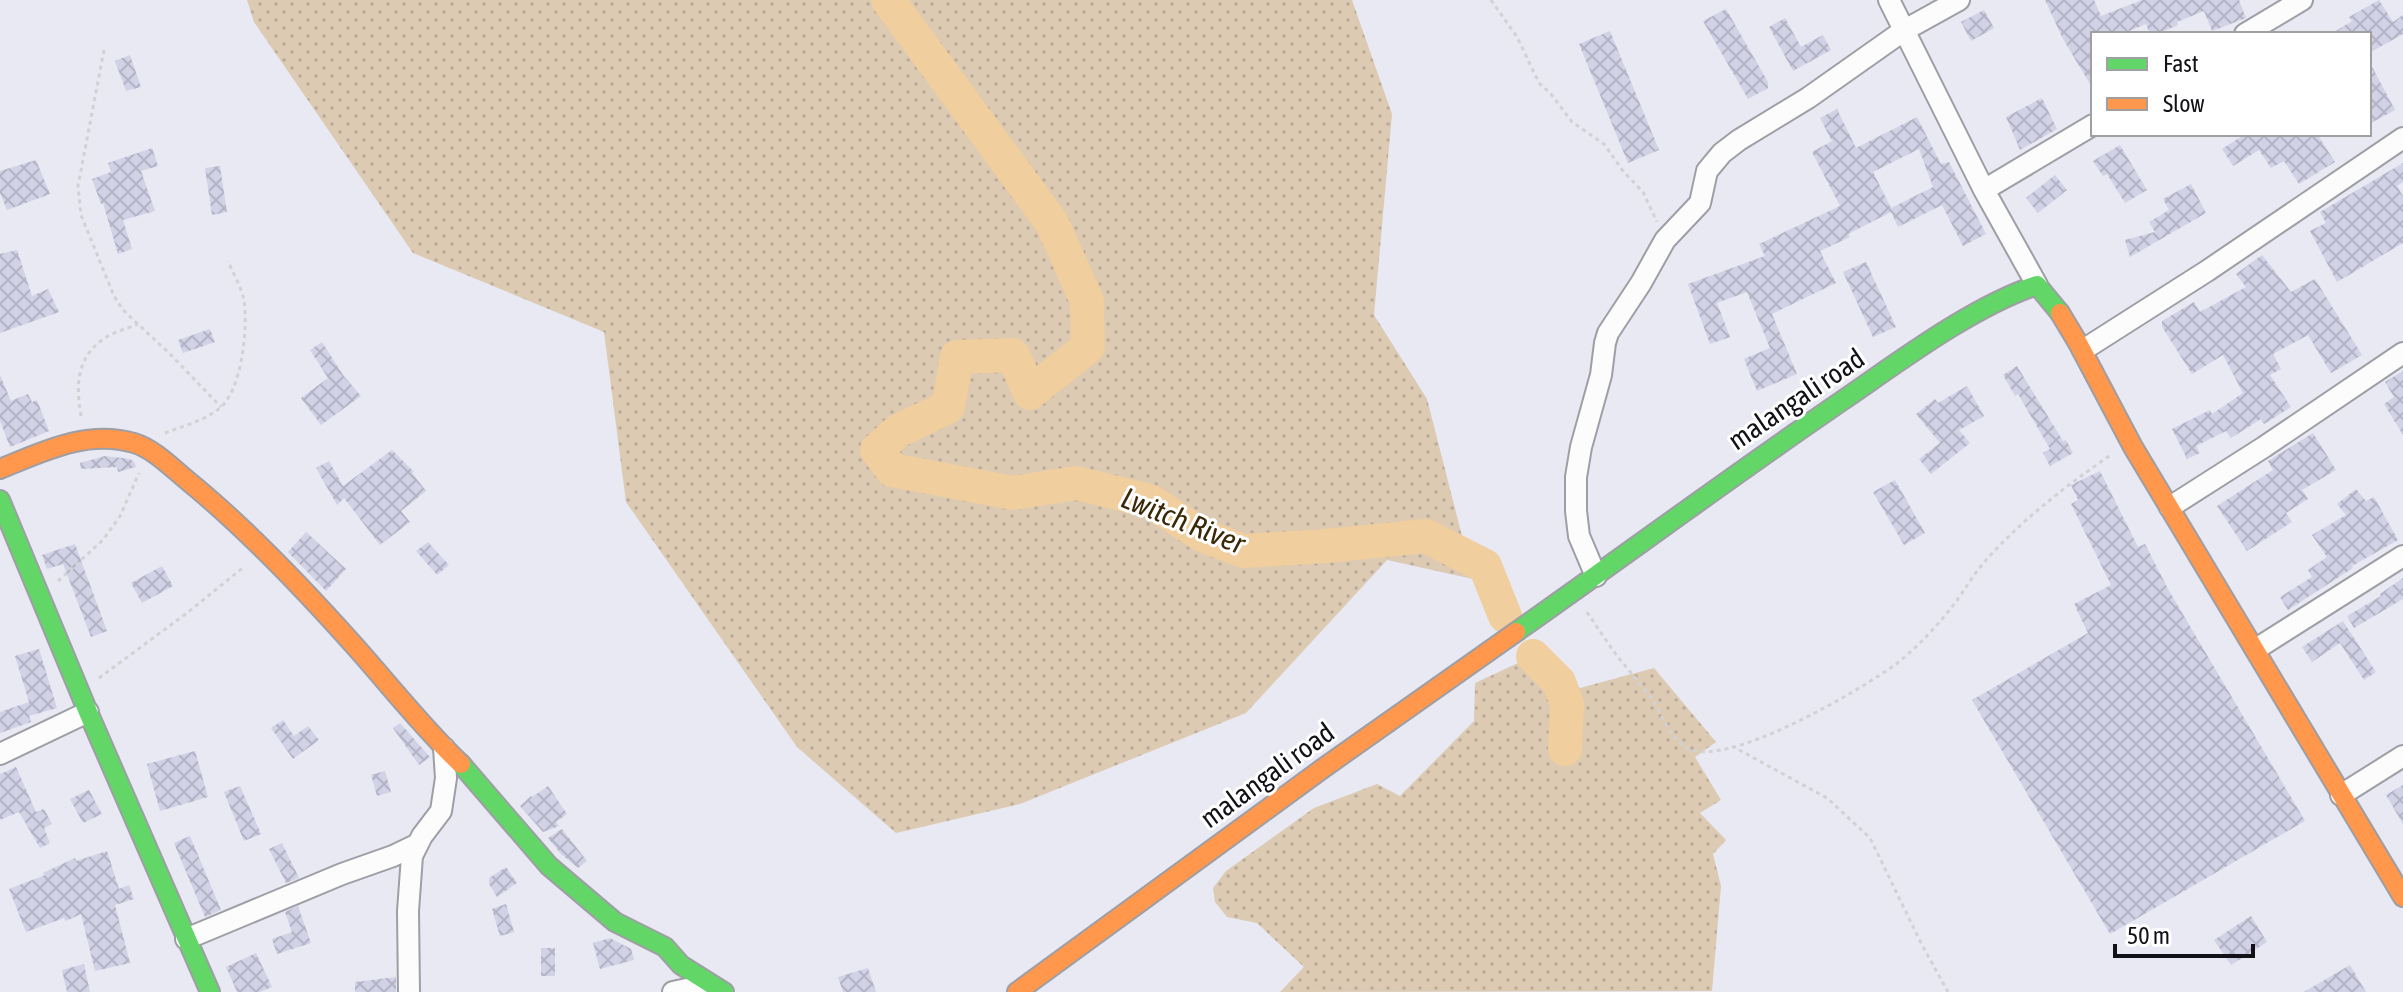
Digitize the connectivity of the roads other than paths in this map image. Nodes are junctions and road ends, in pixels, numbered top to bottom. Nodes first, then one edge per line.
1 (1889, 0) edge
2 (1959, 0) edge
3 (2302, 0) edge
4 (1903, 31) junction
5 (2248, 32) edge
6 (2091, 126) edge
7 (2403, 138) edge
8 (1984, 190) junction
9 (2037, 285) junction
10 (2083, 350) junction
11 (2403, 353) edge
12 (0, 469) edge
13 (0, 500) edge
14 (2170, 507) junction
15 (2403, 556) edge
16 (1596, 576) junction
17 (2256, 649) junction
18 (88, 712) junction
19 (444, 748) junction
20 (0, 754) edge
21 (2403, 756) edge
22 (2341, 795) junction
23 (418, 844) junction
24 (2403, 897) edge
25 (186, 939) junction
26 (210, 992) edge
27 (409, 992) edge
28 (673, 992) edge
29 (713, 992) edge
30 (724, 992) edge
31 (1017, 992) edge

1 - 4 street
2 - 4 street
3 - 5 street
4 - 8 street
4 - 16 street
6 - 8 street
7 - 10 street
8 - 9 street
9 - 10 street
9 - 16 street, malangali road
10 - 14 street
11 - 14 street
12 - 19 street
13 - 18 street
14 - 17 street
15 - 17 street
16 - 31 street, malangali road
17 - 22 street
18 - 20 street
18 - 25 street
19 - 23 street
19 - 30 street
21 - 22 street
22 - 24 street
23 - 25 street
23 - 27 street
25 - 26 street
28 - 29 street

